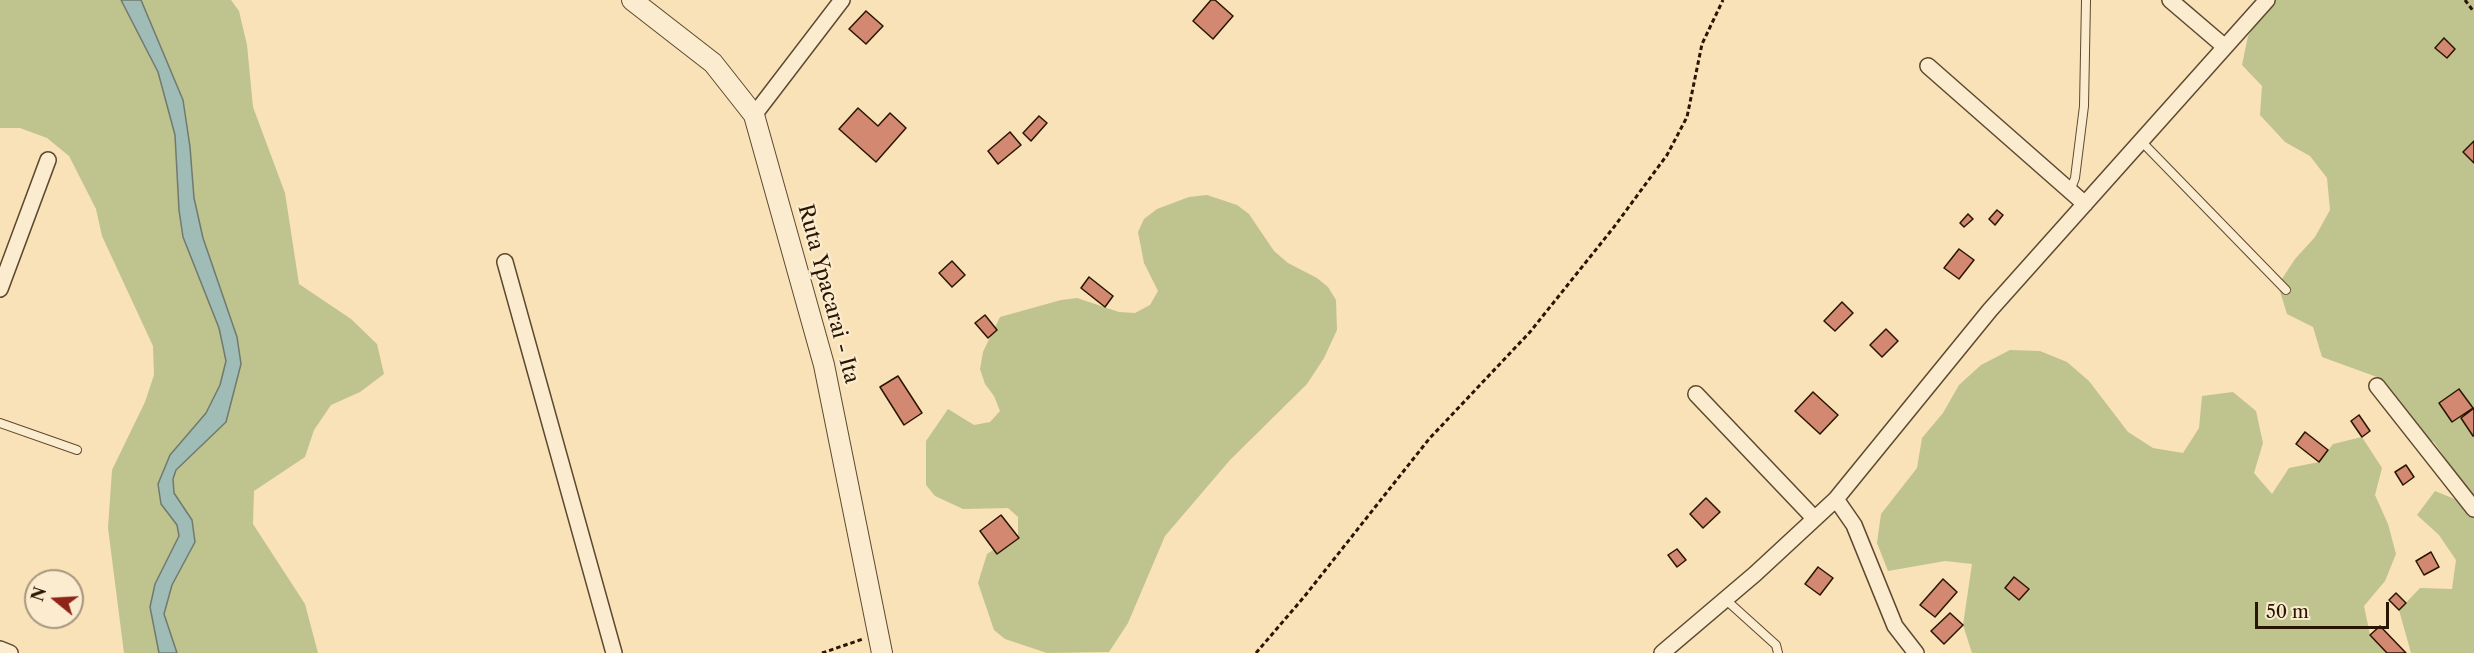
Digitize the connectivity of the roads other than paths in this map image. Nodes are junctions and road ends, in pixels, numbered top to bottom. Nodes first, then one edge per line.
1 (632, 0) edge
2 (842, 0) edge
3 (2086, 0) edge
4 (2170, 0) edge
5 (2267, 0) edge
6 (2225, 47) junction
7 (1928, 66) dead end
8 (754, 115) junction
9 (2141, 141) junction
10 (48, 160) dead end
11 (2070, 191) junction
12 (2085, 204) junction
13 (505, 262) dead end
14 (0, 289) edge
15 (2286, 290) dead end
16 (2377, 386) dead end
17 (1696, 394) dead end
18 (0, 423) edge
19 (77, 450) dead end
20 (1836, 499) junction
21 (2474, 509) edge
22 (1814, 518) junction
23 (1725, 599) junction
24 (880, 644) edge
25 (0, 649) edge
26 (10, 653) edge
27 (614, 653) edge
28 (1662, 653) edge
29 (1778, 653) edge
30 (1916, 653) edge

1 - 8 street, Ruta Ypacarai - Ita
2 - 8 street
3 - 11 lane
4 - 6 street
5 - 6 street
6 - 9 street
7 - 11 street
8 - 24 street, Ruta Ypacarai - Ita
9 - 12 street
9 - 15 lane
10 - 14 street
11 - 12 street
12 - 20 street
13 - 27 street
16 - 21 street
17 - 22 street
18 - 19 lane
20 - 22 street
20 - 30 street
22 - 23 street
23 - 28 street
23 - 29 lane
25 - 26 street

